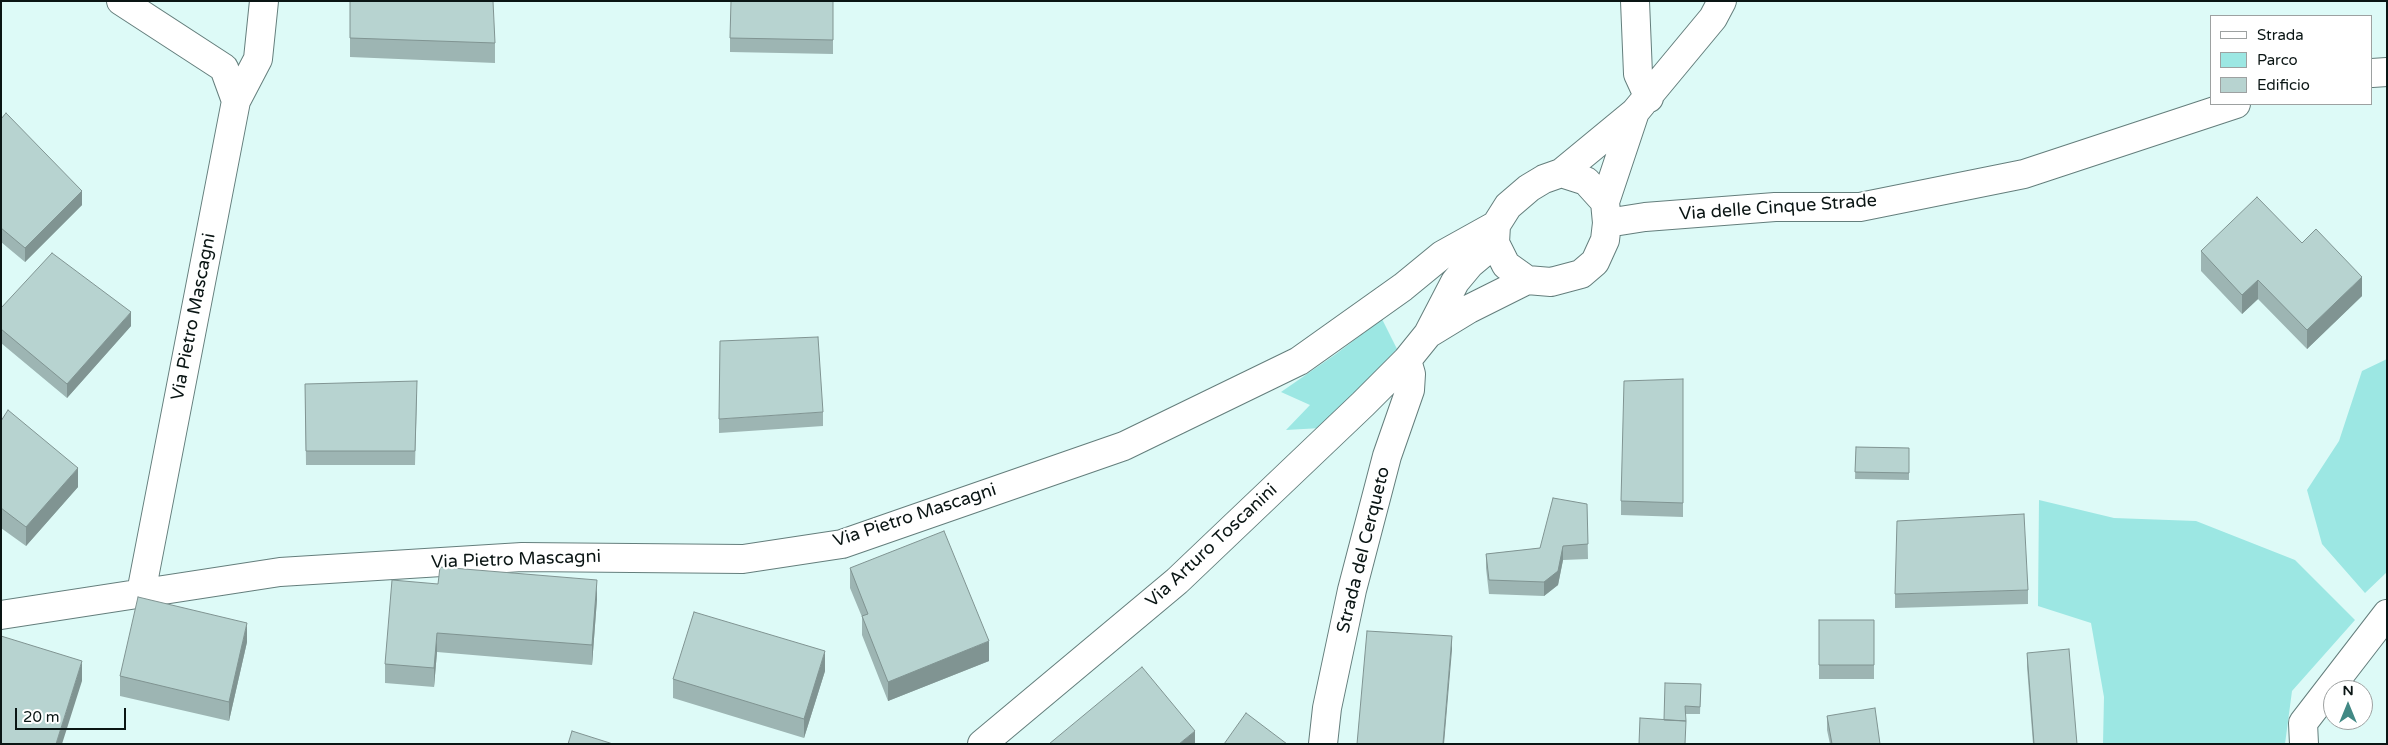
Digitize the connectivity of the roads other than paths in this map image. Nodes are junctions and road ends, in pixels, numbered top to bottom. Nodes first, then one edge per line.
1 (121, 1) edge
2 (264, 1) edge
3 (1636, 1) edge
4 (1722, 1) edge
5 (2387, 72) edge
6 (2373, 73) edge
7 (236, 101) junction
8 (1642, 105) junction
9 (2233, 105) edge
10 (1561, 173) junction
11 (1606, 213) junction
12 (1496, 234) junction
13 (1527, 280) junction
14 (1455, 282) junction
15 (1403, 287) junction
16 (1502, 291) junction
17 (1428, 334) junction
18 (1407, 360) junction
19 (141, 593) junction
20 (2387, 614) edge
21 (1, 615) edge
22 (982, 744) edge
23 (1323, 744) edge
24 (2304, 744) edge

1 - 7 street
2 - 7 street, Via Pietro Mascagni
3 - 8 street
4 - 8 street
5 - 6 street
7 - 19 street, Via Pietro Mascagni
8 - 10 street
8 - 11 street
9 - 11 street, Via delle Cinque Strade
10 - 11 street
10 - 12 street
11 - 13 street
12 - 13 street
12 - 14 street, Via Arturo Toscanini
12 - 15 street, Via Pietro Mascagni
13 - 16 street, Via Arturo Toscanini
14 - 15 street, Via Pietro Mascagni
14 - 16 street, Via Pietro Mascagni
14 - 17 street, Via Arturo Toscanini
15 - 19 street, Via Pietro Mascagni
16 - 17 street, Via Arturo Toscanini
17 - 18 street, Via Arturo Toscanini
18 - 22 street, Via Arturo Toscanini
18 - 23 street, Strada del Cerqueto
19 - 21 street, Via Pietro Mascagni
20 - 24 street

